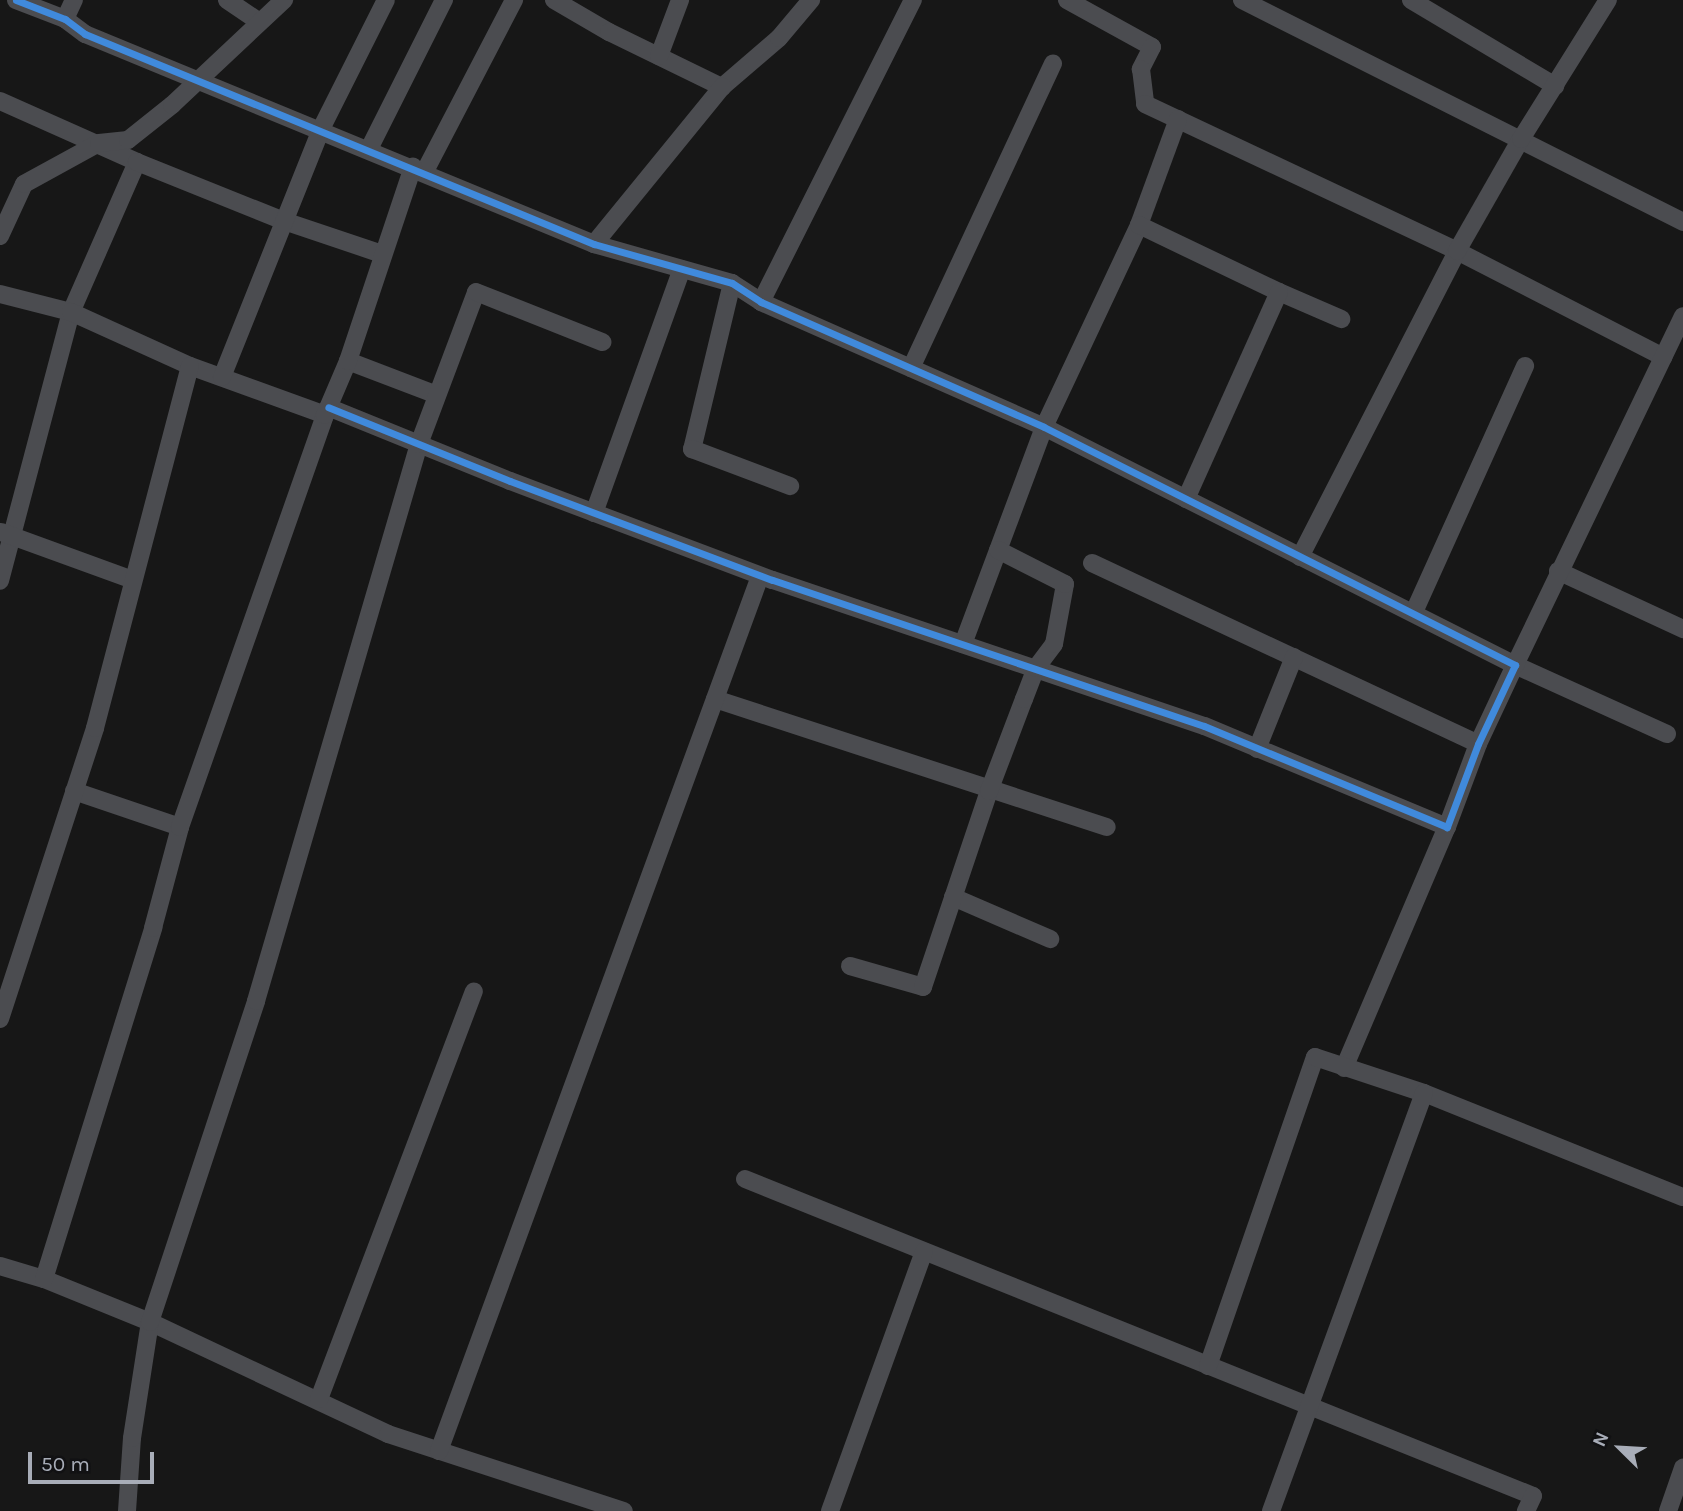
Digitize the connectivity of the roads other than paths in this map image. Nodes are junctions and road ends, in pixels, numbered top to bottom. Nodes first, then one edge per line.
1 (16, 0) edge
2 (74, 0) edge
3 (227, 0) edge
4 (284, 0) edge
5 (386, 0) edge
6 (444, 0) edge
7 (514, 0) edge
8 (554, 0) edge
9 (680, 0) edge
10 (811, 0) edge
11 (913, 0) edge
12 (1067, 0) edge
13 (1242, 0) edge
14 (1410, 0) edge
15 (1604, 2) edge
16 (65, 19) junction
17 (258, 21) junction
18 (659, 56) junction
19 (1053, 63) dead end
20 (199, 80) junction
21 (1555, 86) junction
22 (722, 87) junction
23 (0, 101) edge
24 (1178, 119) junction
25 (321, 129) junction
26 (1521, 139) junction
27 (99, 143) junction
28 (369, 149) junction
29 (137, 162) junction
30 (419, 169) junction
31 (284, 221) junction
32 (1683, 222) edge
33 (1139, 225) junction
34 (0, 236) edge
35 (594, 244) junction
36 (1457, 251) junction
37 (382, 254) junction
38 (682, 269) junction
39 (732, 283) junction
40 (1279, 292) junction
41 (0, 294) edge
42 (761, 302) junction
43 (71, 312) junction
44 (1683, 316) edge
45 (1340, 319) dead end
46 (603, 342) dead end
47 (1663, 357) junction
48 (348, 361) junction
49 (190, 366) junction
50 (1525, 366) dead end
51 (911, 368) junction
52 (222, 377) junction
53 (437, 395) junction
54 (327, 411) junction
55 (1044, 427) junction
56 (419, 444) junction
57 (790, 486) dead end
58 (1186, 499) junction
59 (594, 513) junction
60 (5, 533) edge
61 (998, 550) junction
62 (1300, 557) junction
63 (1092, 563) dead end
64 (1558, 570) junction
65 (760, 576) junction
66 (133, 580) junction
67 (0, 581) edge
68 (1414, 612) junction
69 (1683, 629) edge
70 (963, 644) junction
71 (1294, 657) junction
72 (1515, 665) junction
73 (1036, 668) junction
74 (715, 699) junction
75 (1667, 734) dead end
76 (1478, 744) junction
77 (1257, 749) junction
78 (74, 791) junction
79 (989, 791) junction
80 (180, 827) junction
81 (1107, 827) dead end
82 (1447, 827) junction
83 (953, 897) junction
84 (1049, 939) dead end
85 (850, 966) dead end
86 (474, 991) dead end
87 (0, 1019) edge
88 (1344, 1068) junction
89 (1424, 1093) junction
90 (745, 1179) dead end
91 (1683, 1197) edge
92 (924, 1251) junction
93 (0, 1266) edge
94 (44, 1279) junction
95 (150, 1322) junction
96 (1208, 1366) junction
97 (319, 1399) junction
98 (1311, 1405) junction
99 (439, 1451) junction
100 (1683, 1468) edge
101 (127, 1511) edge
102 (624, 1511) edge
103 (830, 1511) edge
104 (1271, 1511) edge
105 (1526, 1511) edge
106 (1668, 1511) edge

1 - 16 street
2 - 16 street
3 - 17 street
4 - 17 street
5 - 25 street
6 - 28 street
7 - 30 street
8 - 18 street
9 - 18 street
10 - 22 street
11 - 42 street
12 - 24 street
13 - 26 street
14 - 21 street
15 - 21 street
16 - 20 street
17 - 20 street
18 - 22 street
19 - 51 street
20 - 25 street
20 - 27 street
21 - 26 street
22 - 35 street
23 - 27 street
24 - 33 street
24 - 36 street
25 - 28 street
25 - 31 street
26 - 32 street
26 - 36 street
27 - 29 street
27 - 34 street
28 - 30 street
29 - 31 street
29 - 43 street
30 - 35 street
30 - 37 street
31 - 37 street
31 - 52 street
33 - 40 street
33 - 55 street
35 - 38 street
36 - 47 street
36 - 62 street
37 - 48 street
38 - 39 street
38 - 59 street
39 - 42 street
39 - 57 street
40 - 45 street
40 - 58 street
41 - 43 street
42 - 51 street
43 - 49 street
43 - 60 street
44 - 47 street
46 - 53 street
47 - 64 street
48 - 53 street
48 - 54 street
49 - 52 street
49 - 66 street
50 - 68 street
51 - 55 street
52 - 54 street
53 - 56 street
54 - 56 street
54 - 80 street
55 - 58 street
55 - 61 street
56 - 59 street
56 - 95 street
58 - 62 street
59 - 65 street
60 - 66 street
60 - 67 street
61 - 70 street
61 - 73 street
62 - 68 street
63 - 71 street
64 - 69 street
64 - 72 street
65 - 70 street
65 - 74 street
66 - 78 street
68 - 72 street
70 - 73 street
71 - 76 street
71 - 77 street
72 - 75 street
72 - 76 street
73 - 77 street
73 - 79 street
74 - 79 street
74 - 99 street
76 - 82 street
77 - 82 street
78 - 80 street
78 - 87 street
79 - 81 street
79 - 83 street
80 - 94 street
82 - 88 street
83 - 84 street
83 - 85 street
86 - 97 street
88 - 89 street
88 - 96 street
89 - 91 street
89 - 98 street
90 - 92 street
92 - 96 street
92 - 103 street
93 - 94 street
94 - 95 street
95 - 97 street
95 - 101 street
96 - 98 street
97 - 99 street
98 - 104 street
98 - 105 street
99 - 102 street
100 - 106 street

